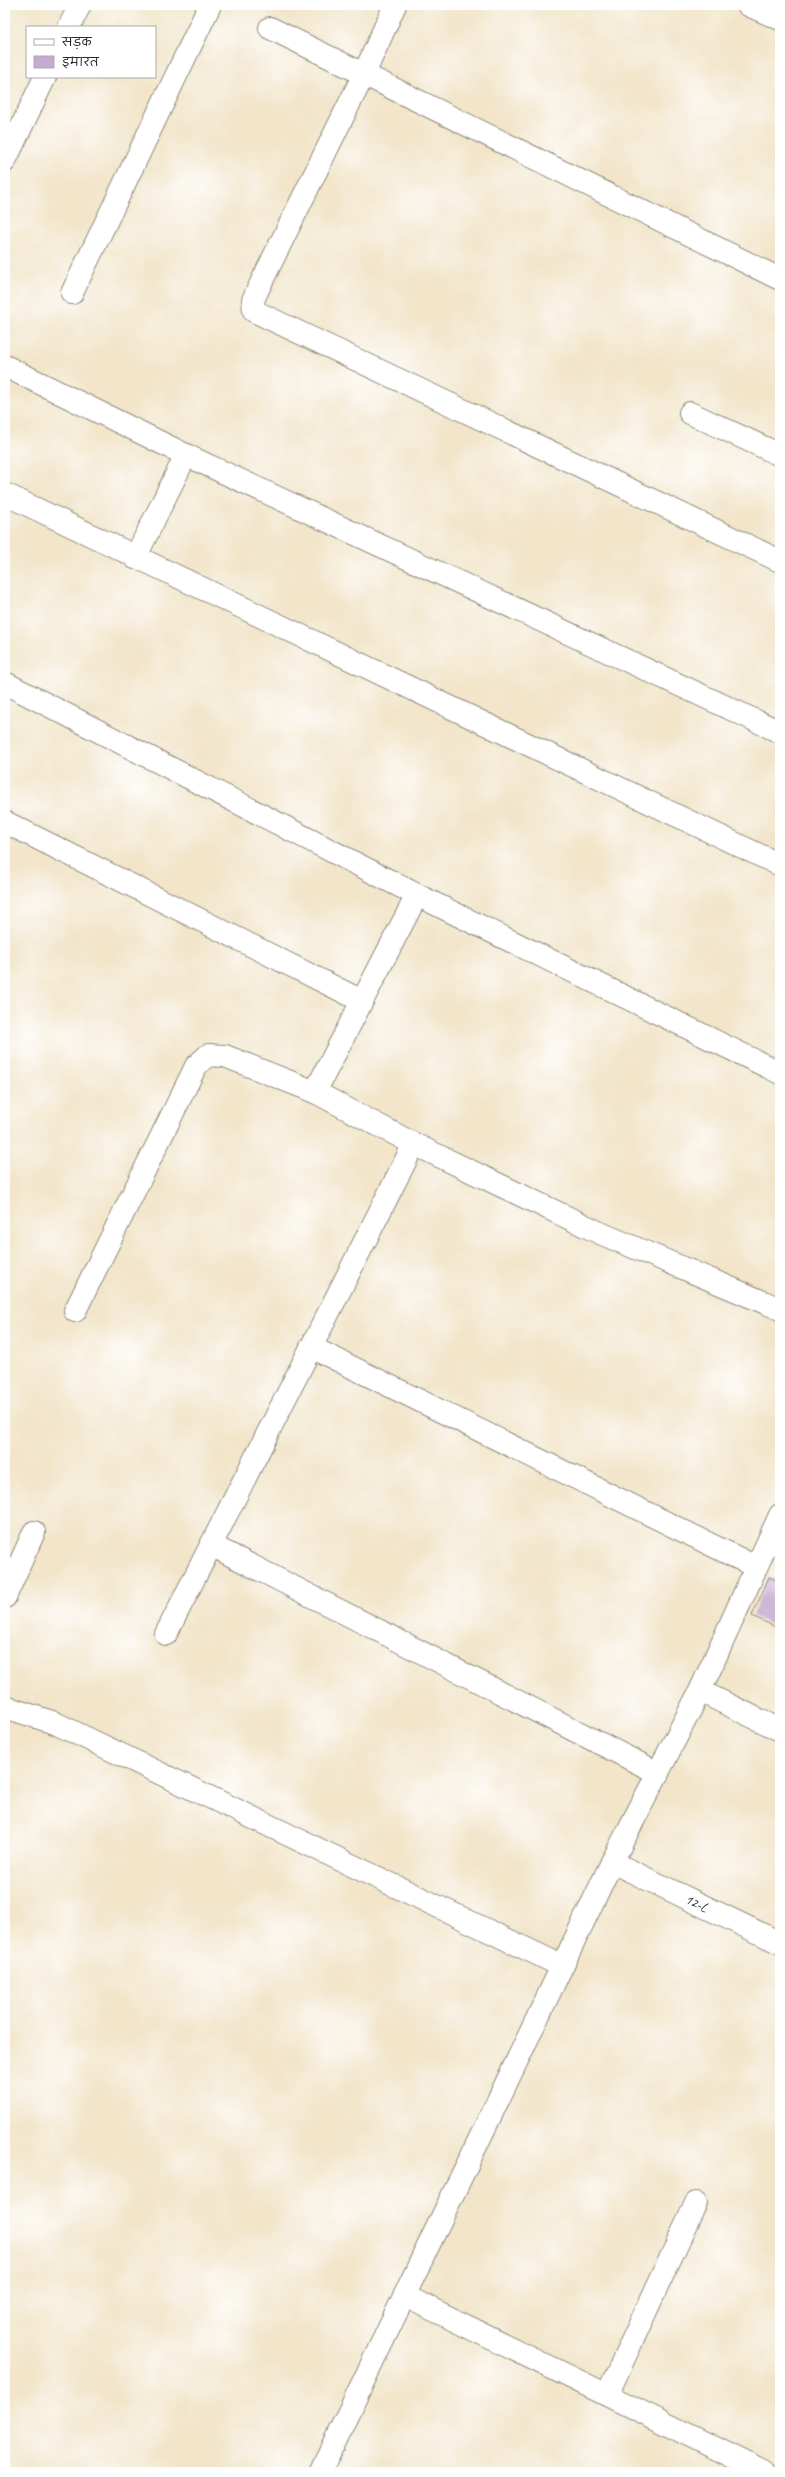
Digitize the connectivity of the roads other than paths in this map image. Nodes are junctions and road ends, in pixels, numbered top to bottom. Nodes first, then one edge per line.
1 (80, 5) edge
2 (210, 5) edge
3 (395, 5) edge
4 (748, 5) edge
5 (780, 19) edge
6 (70, 26) edge
7 (270, 28) dead end
8 (364, 74) junction
9 (45, 78) edge
10 (5, 161) edge
11 (780, 279) edge
12 (72, 293) dead end
13 (5, 366) edge
14 (690, 413) dead end
15 (780, 454) edge
16 (186, 455) junction
17 (5, 494) edge
18 (135, 558) junction
19 (780, 561) edge
20 (5, 683) edge
21 (780, 732) edge
22 (5, 822) edge
23 (780, 865) edge
24 (417, 895) junction
25 (362, 1001) junction
26 (780, 1073) edge
27 (316, 1092) junction
28 (414, 1144) junction
29 (780, 1309) edge
30 (75, 1311) dead end
31 (311, 1347) junction
32 (780, 1517) edge
33 (34, 1532) dead end
34 (211, 1545) junction
35 (756, 1567) junction
36 (5, 1597) edge
37 (166, 1634) dead end
38 (700, 1691) junction
39 (5, 1708) edge
40 (780, 1730) edge
41 (658, 1773) junction
42 (612, 1862) junction
43 (780, 1943) edge
44 (562, 1966) junction
45 (696, 2203) dead end
46 (405, 2296) junction
47 (607, 2395) junction
48 (320, 2472) edge
49 (764, 2472) edge

1 - 6 street
2 - 12 street
3 - 8 street
4 - 5 street
7 - 8 street
8 - 11 street
8 - 19 street
9 - 10 street
13 - 16 street
14 - 15 street
16 - 18 street
16 - 21 street
17 - 18 street
18 - 23 street
20 - 24 street
22 - 25 street
24 - 25 street
24 - 26 street
25 - 27 street
27 - 28 street
27 - 30 street
28 - 29 street
28 - 31 street
31 - 34 street
31 - 35 street
32 - 35 street
33 - 36 street
34 - 37 street
34 - 41 street
35 - 38 street
38 - 40 street
38 - 41 street
39 - 44 street
41 - 42 street
42 - 43 street, 12-L
42 - 44 street
44 - 46 street
45 - 47 street
46 - 47 street
46 - 48 street
47 - 49 street

